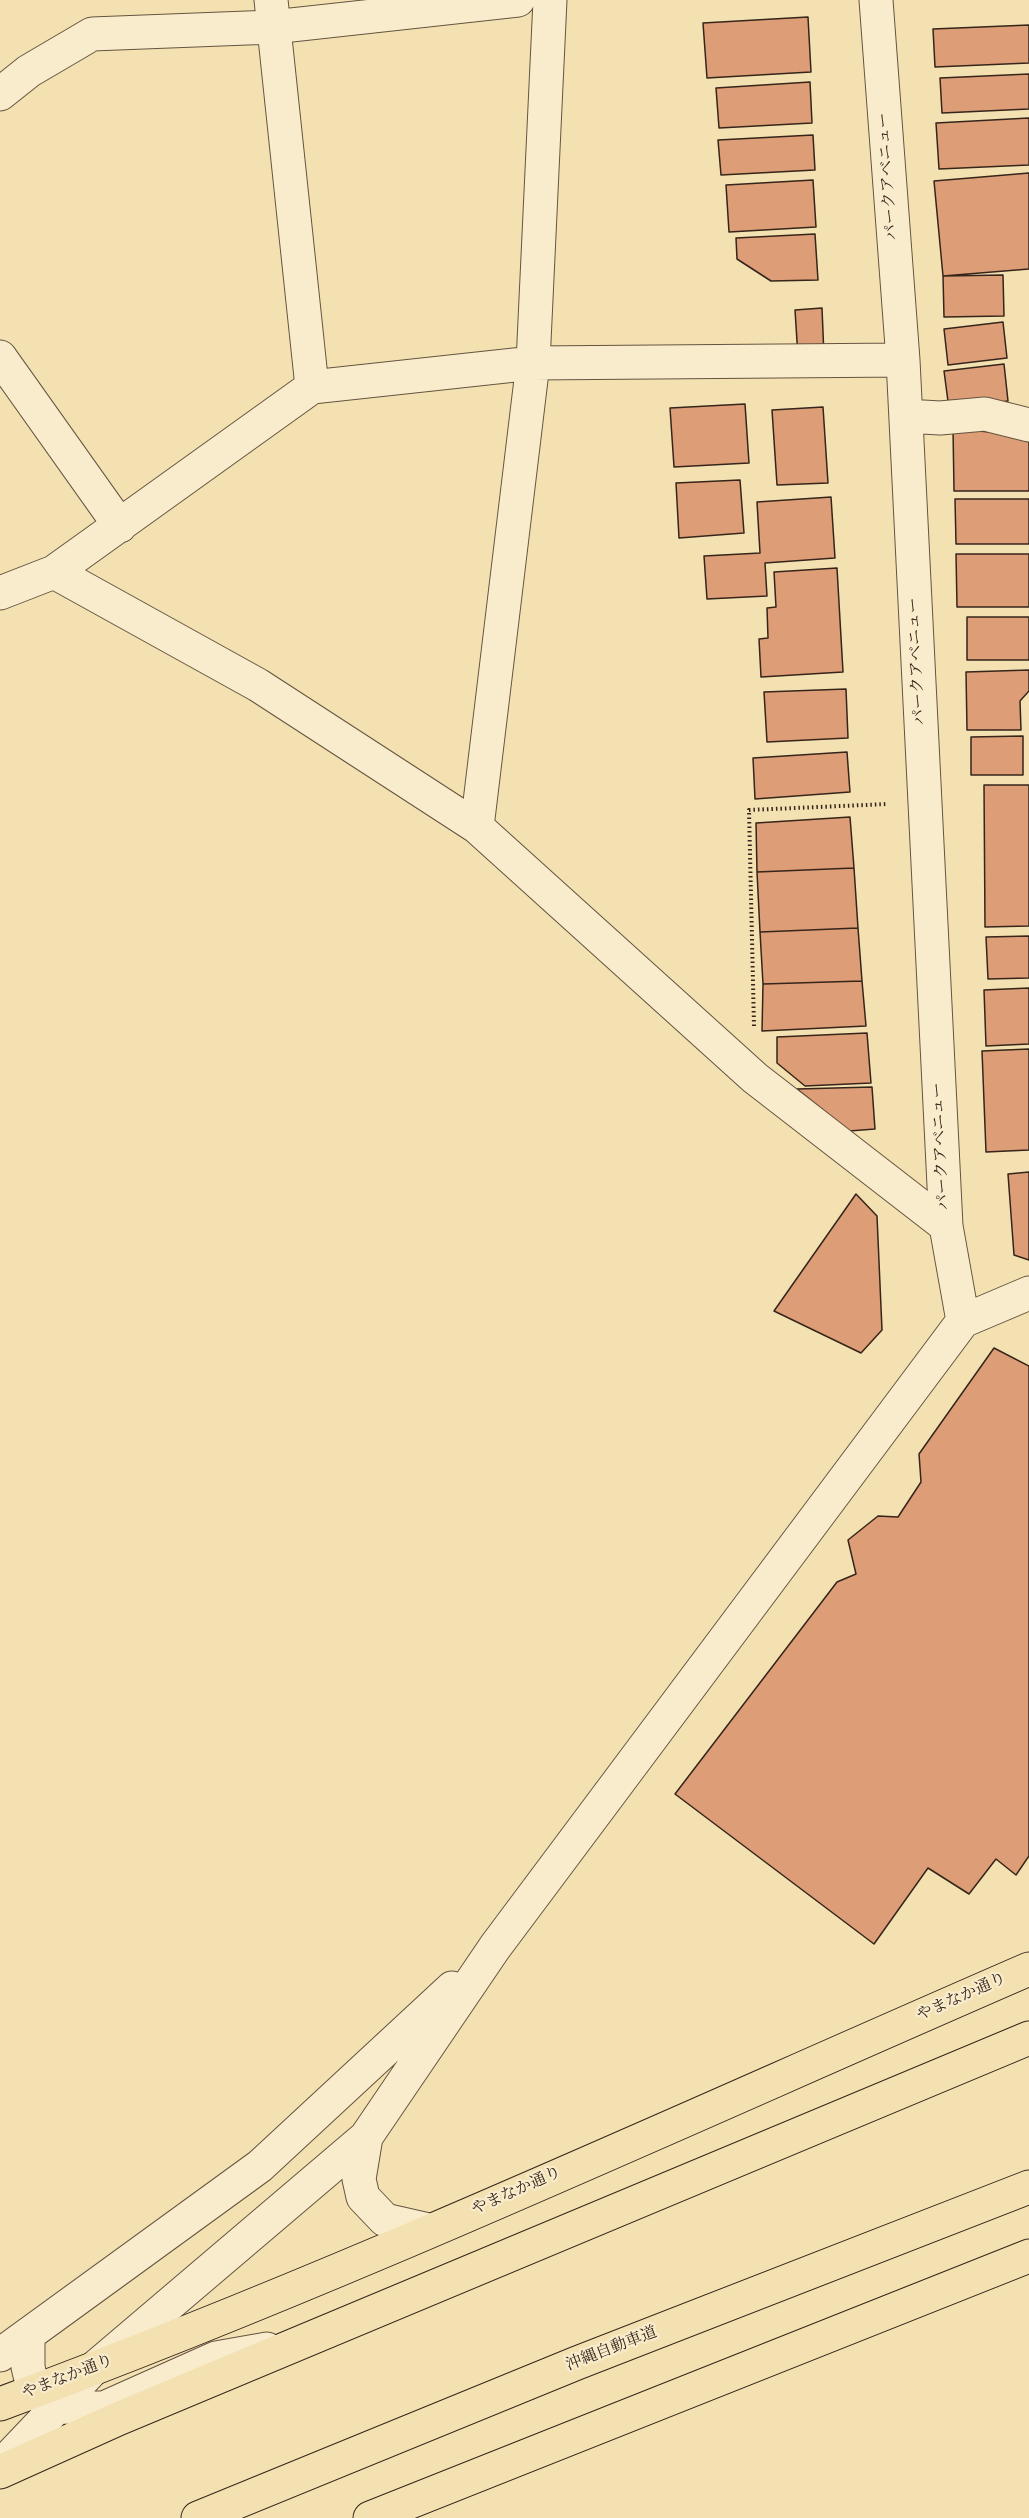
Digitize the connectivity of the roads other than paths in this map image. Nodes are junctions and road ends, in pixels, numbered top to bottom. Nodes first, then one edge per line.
1 (518, 0) edge
2 (550, 0) edge
3 (876, 0) edge
4 (272, 14) edge
5 (0, 94) edge
6 (0, 357) edge
7 (903, 360) junction
8 (533, 363) junction
9 (312, 387) junction
10 (906, 416) junction
11 (1029, 425) edge
12 (120, 526) junction
13 (54, 572) junction
14 (0, 593) edge
15 (477, 827) junction
16 (946, 1226) junction
17 (1029, 1293) edge
18 (963, 1321) junction
19 (495, 1947) junction
20 (1029, 1969) edge
21 (1029, 2038) edge
22 (366, 2137) junction
23 (1029, 2187) edge
24 (429, 2230) junction
25 (1029, 2256) edge
26 (28, 2336) junction
27 (295, 2344) junction
28 (0, 2355) edge
29 (92, 2370) junction
30 (45, 2399) junction
31 (0, 2404) edge
32 (0, 2468) edge
33 (0, 2472) edge
34 (198, 2518) edge
35 (370, 2518) edge

1 - 4 street
2 - 8 street
3 - 7 street, パークアベニュー
4 - 5 street
4 - 9 street
6 - 12 street
7 - 8 street
7 - 10 street, パークアベニュー
8 - 9 street
8 - 15 street
9 - 12 street
10 - 11 street
10 - 16 street, パークアベニュー
12 - 13 street
13 - 14 street
13 - 15 street
15 - 16 street
16 - 18 street, パークアベニュー
17 - 18 street
18 - 19 street
19 - 22 street
19 - 26 street
20 - 24 main road, やまなか通り
21 - 27 main road
22 - 24 street
22 - 29 street
23 - 34 main road, 沖縄自動車道
24 - 29 main road, やまなか通り
25 - 35 main road
26 - 28 street
26 - 30 street
27 - 30 street
27 - 33 main road
29 - 30 main road, やまなか通り
30 - 31 main road, やまなか通り
30 - 32 street

